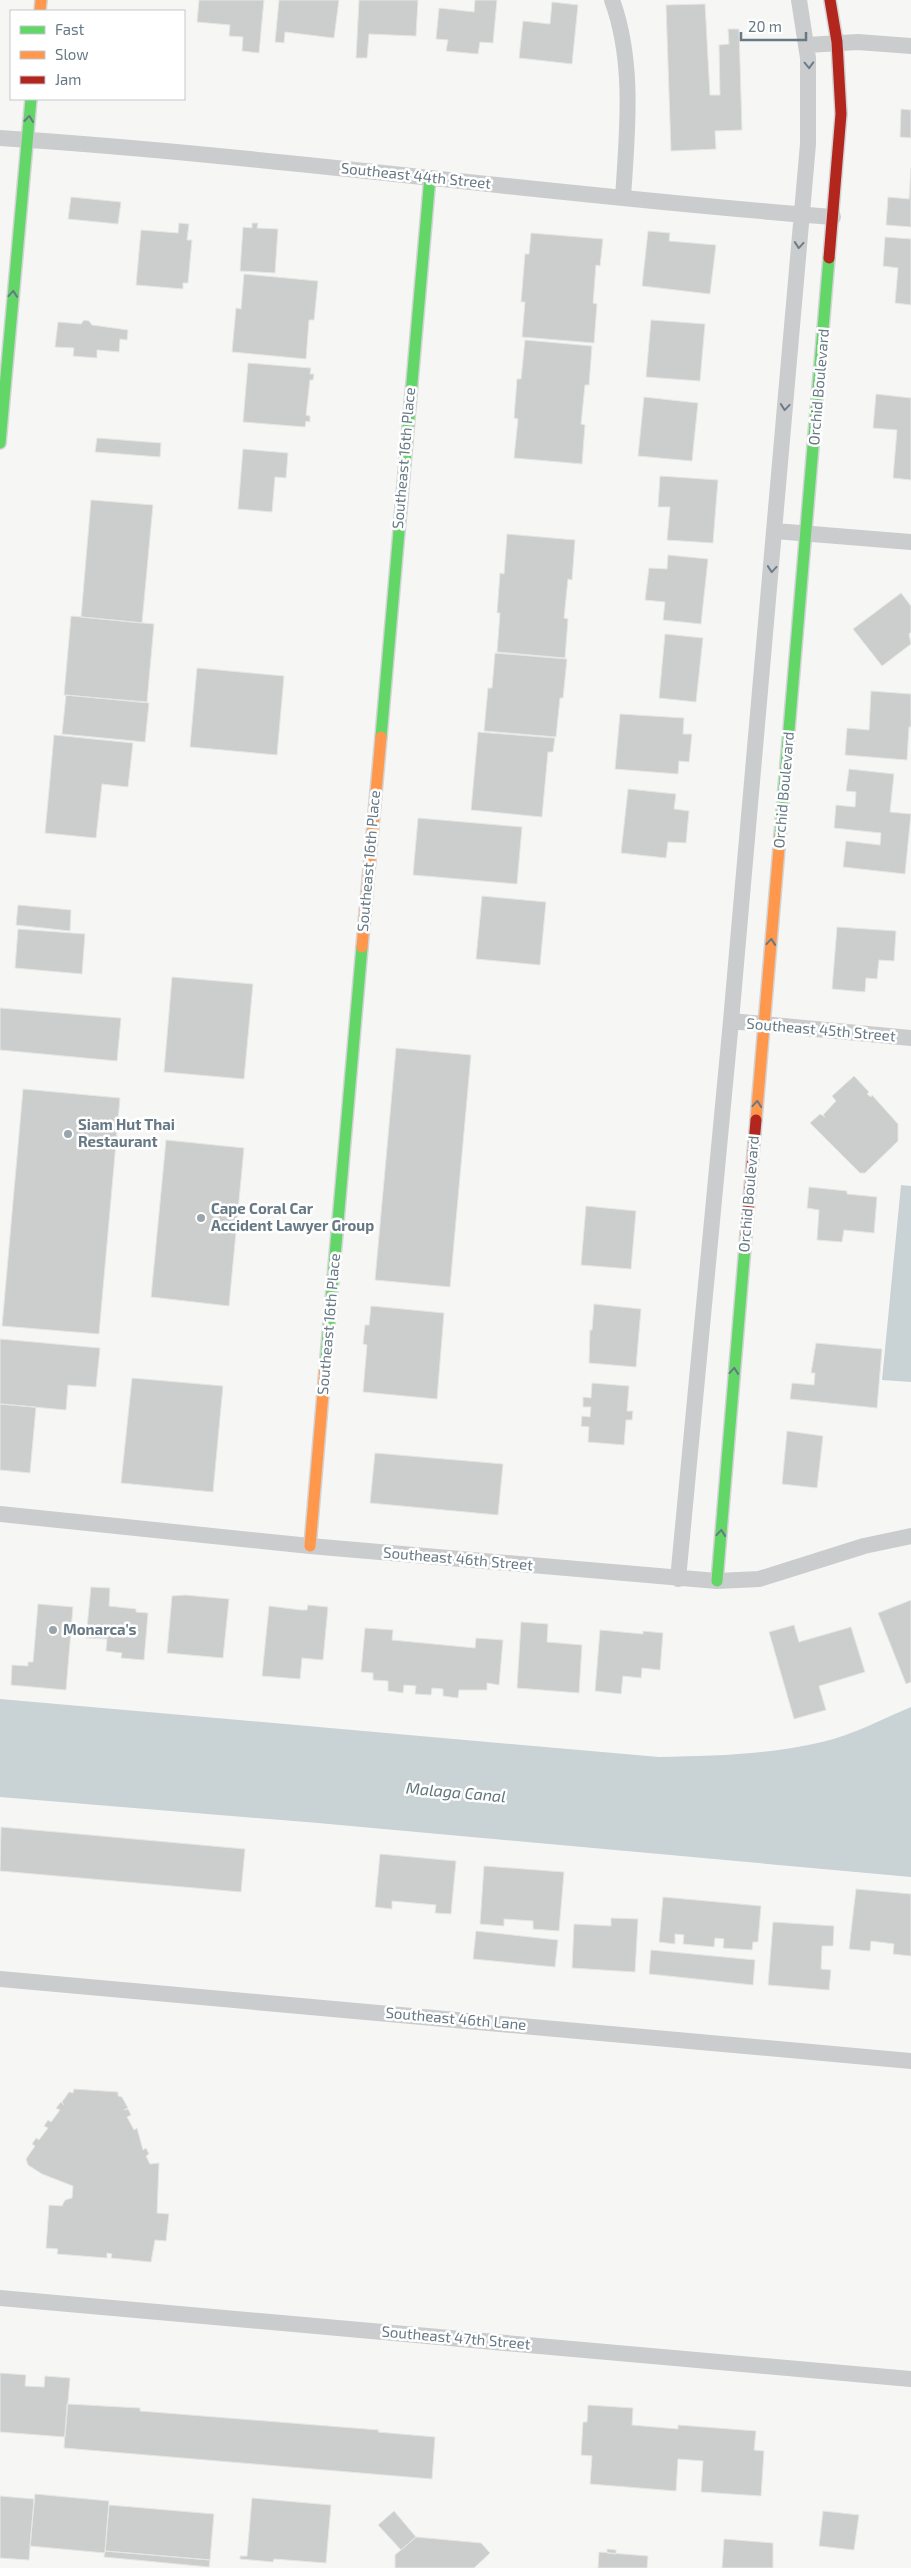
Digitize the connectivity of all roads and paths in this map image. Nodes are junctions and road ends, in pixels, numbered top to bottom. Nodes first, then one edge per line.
1 (612, 0) edge
2 (799, 0) edge
3 (830, 0) edge
4 (837, 42) junction
5 (807, 45) junction
6 (911, 46) edge
7 (31, 100) edge
8 (0, 138) edge
9 (27, 140) junction
10 (430, 177) junction
11 (623, 198) junction
12 (801, 214) junction
13 (832, 217) junction
14 (0, 443) edge
15 (775, 532) junction
16 (807, 534) junction
17 (911, 542) edge
18 (731, 1022) junction
19 (763, 1025) junction
20 (911, 1038) edge
21 (0, 1514) edge
22 (911, 1536) edge
23 (310, 1546) junction
24 (678, 1579) junction
25 (717, 1581) junction
26 (0, 1979) edge
27 (911, 2061) edge
28 (0, 2298) edge
29 (911, 2379) edge

1 - 11 street
2 - 5 street
3 - 4 street, Orchid Boulevard
4 - 5 street
4 - 6 street
4 - 13 street, Orchid Boulevard
5 -> 12 street
9 -> 7 street
8 - 9 street, Southeast 44th Street
9 - 10 street, Southeast 44th Street
14 -> 9 street
10 - 11 street, Southeast 44th Street
10 - 23 street, Southeast 16th Place
11 - 12 street, Southeast 44th Street
12 - 13 street, Southeast 44th Street
12 -> 15 street
13 - 16 street, Orchid Boulevard
15 - 16 street
15 -> 18 street
16 - 17 street
19 -> 16 street, Orchid Boulevard
18 - 19 street, Southeast 45th Street
18 - 24 street
19 - 20 street, Southeast 45th Street
25 -> 19 street, Orchid Boulevard
21 - 23 street, Southeast 46th Street
22 - 25 street, Southeast 46th Street
23 - 24 street, Southeast 46th Street
24 - 25 street, Southeast 46th Street
26 - 27 street, Southeast 46th Lane
28 - 29 street, Southeast 47th Street

